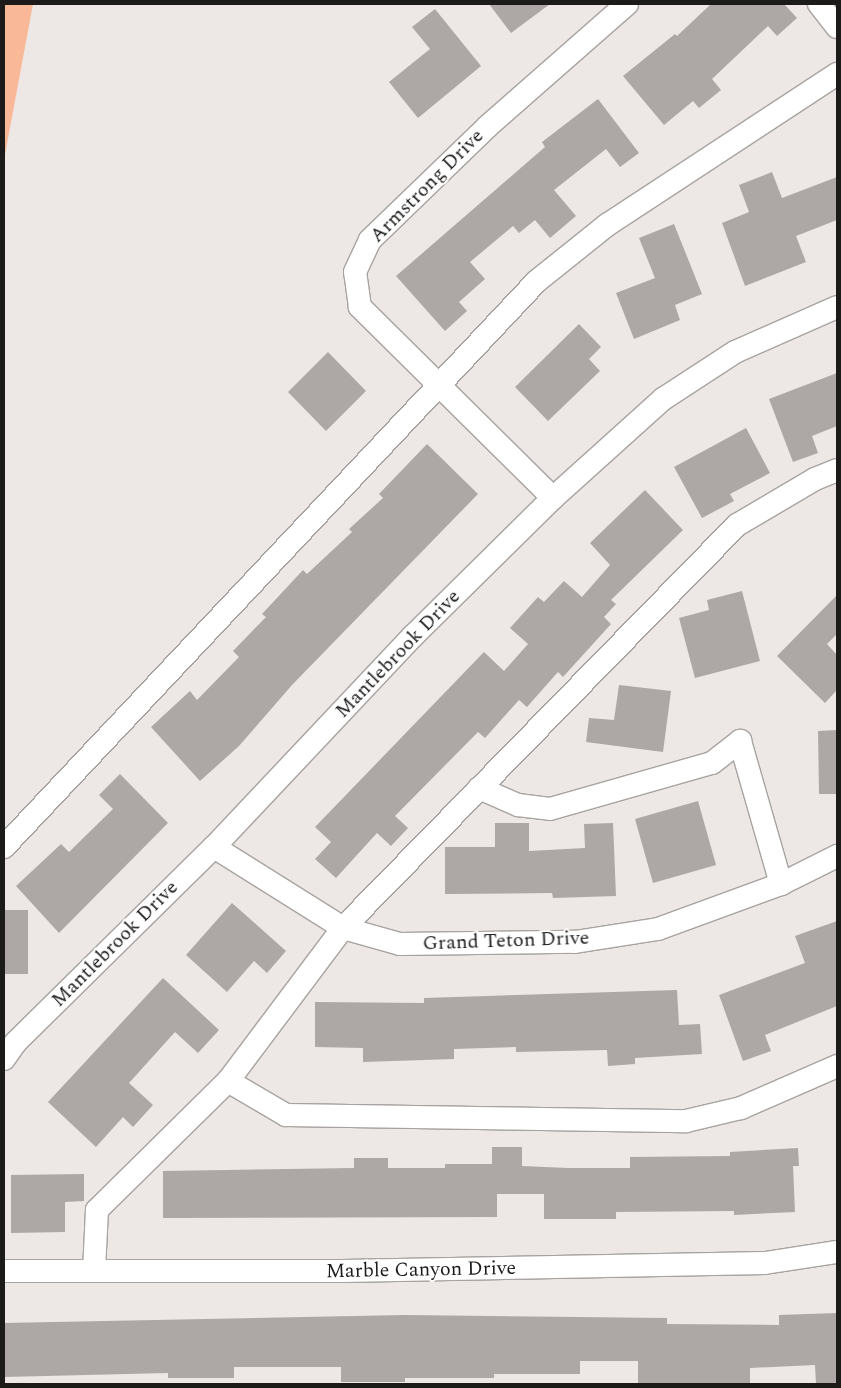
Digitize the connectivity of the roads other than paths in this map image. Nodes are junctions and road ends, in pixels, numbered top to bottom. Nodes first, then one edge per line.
1 (627, 4) edge
2 (819, 4) edge
3 (836, 25) edge
4 (837, 74) edge
5 (837, 307) edge
6 (439, 388) junction
7 (837, 470) edge
8 (553, 498) junction
9 (479, 788) junction
10 (4, 847) edge
11 (214, 847) junction
12 (837, 856) edge
13 (781, 884) junction
14 (343, 928) junction
15 (4, 1059) edge
16 (837, 1066) edge
17 (228, 1081) junction
18 (837, 1252) edge
19 (4, 1271) edge
20 (94, 1271) junction

1 - 6 street, Armstrong Drive
2 - 3 street
4 - 6 street
5 - 8 street, Mantlebrook Drive
6 - 8 street, Armstrong Drive
6 - 10 street
7 - 9 street
8 - 11 street, Mantlebrook Drive
9 - 13 street
9 - 14 street
11 - 14 street, Grand Teton Drive
11 - 15 street, Mantlebrook Drive
12 - 13 street, Grand Teton Drive
13 - 14 street, Grand Teton Drive
14 - 17 street
16 - 17 street
17 - 20 street
18 - 20 street, Marble Canyon Drive
19 - 20 street, Marble Canyon Drive

